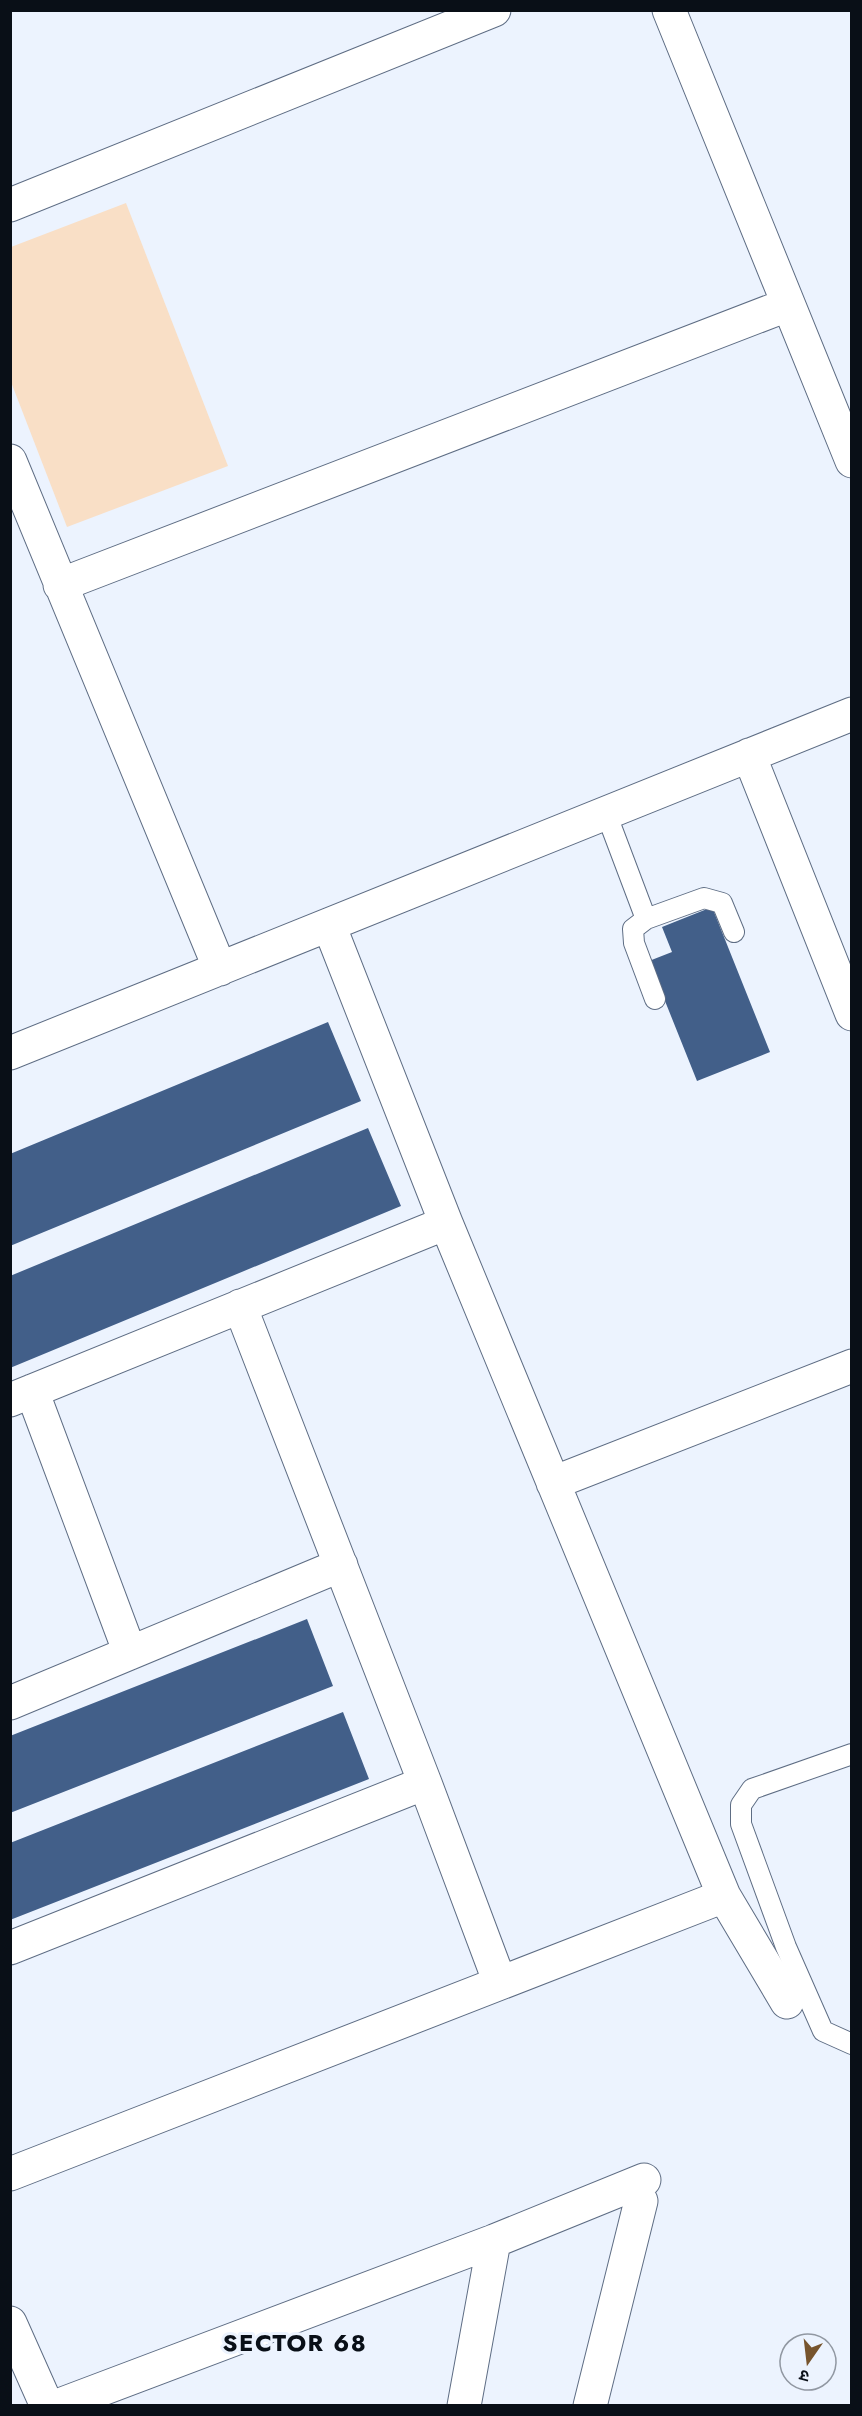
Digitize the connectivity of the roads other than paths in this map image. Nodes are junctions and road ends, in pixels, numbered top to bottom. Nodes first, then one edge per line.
1 (494, 10) edge
2 (669, 10) edge
3 (10, 205) edge
4 (787, 305) junction
5 (10, 461) edge
6 (852, 461) edge
7 (60, 585) junction
8 (852, 714) edge
9 (748, 755) junction
10 (606, 813) junction
11 (646, 919) junction
12 (329, 925) junction
13 (734, 932) dead end
14 (220, 969) junction
15 (655, 999) dead end
16 (852, 1014) edge
17 (10, 1053) edge
18 (446, 1223) junction
19 (240, 1306) junction
20 (852, 1366) edge
21 (21, 1395) edge
22 (554, 1483) junction
23 (341, 1565) junction
24 (130, 1653) junction
25 (10, 1703) edge
26 (852, 1754) edge
27 (425, 1783) junction
28 (724, 1896) junction
29 (10, 1948) edge
30 (500, 1983) junction
31 (787, 2002) dead end
32 (852, 2044) edge
33 (10, 2174) edge
34 (494, 2241) junction
35 (10, 2323) edge
36 (46, 2406) edge
37 (57, 2406) edge
38 (464, 2406) edge
39 (590, 2406) edge

1 - 3 street
2 - 4 street
4 - 6 street
4 - 7 street
5 - 7 street
7 - 14 street
8 - 9 street
9 - 10 street
9 - 16 street
10 - 11 lane
10 - 12 street
11 - 13 lane
11 - 15 lane
12 - 14 street
12 - 18 street
14 - 17 street
18 - 19 street
18 - 22 street
19 - 21 street
19 - 23 street
20 - 22 street
21 - 24 street
22 - 28 street
23 - 24 street
23 - 27 street
24 - 25 street
26 - 32 lane
27 - 29 street
27 - 30 street
28 - 30 street
28 - 31 street
30 - 33 street
34 - 37 street
34 - 38 street
34 - 39 street
35 - 36 street

